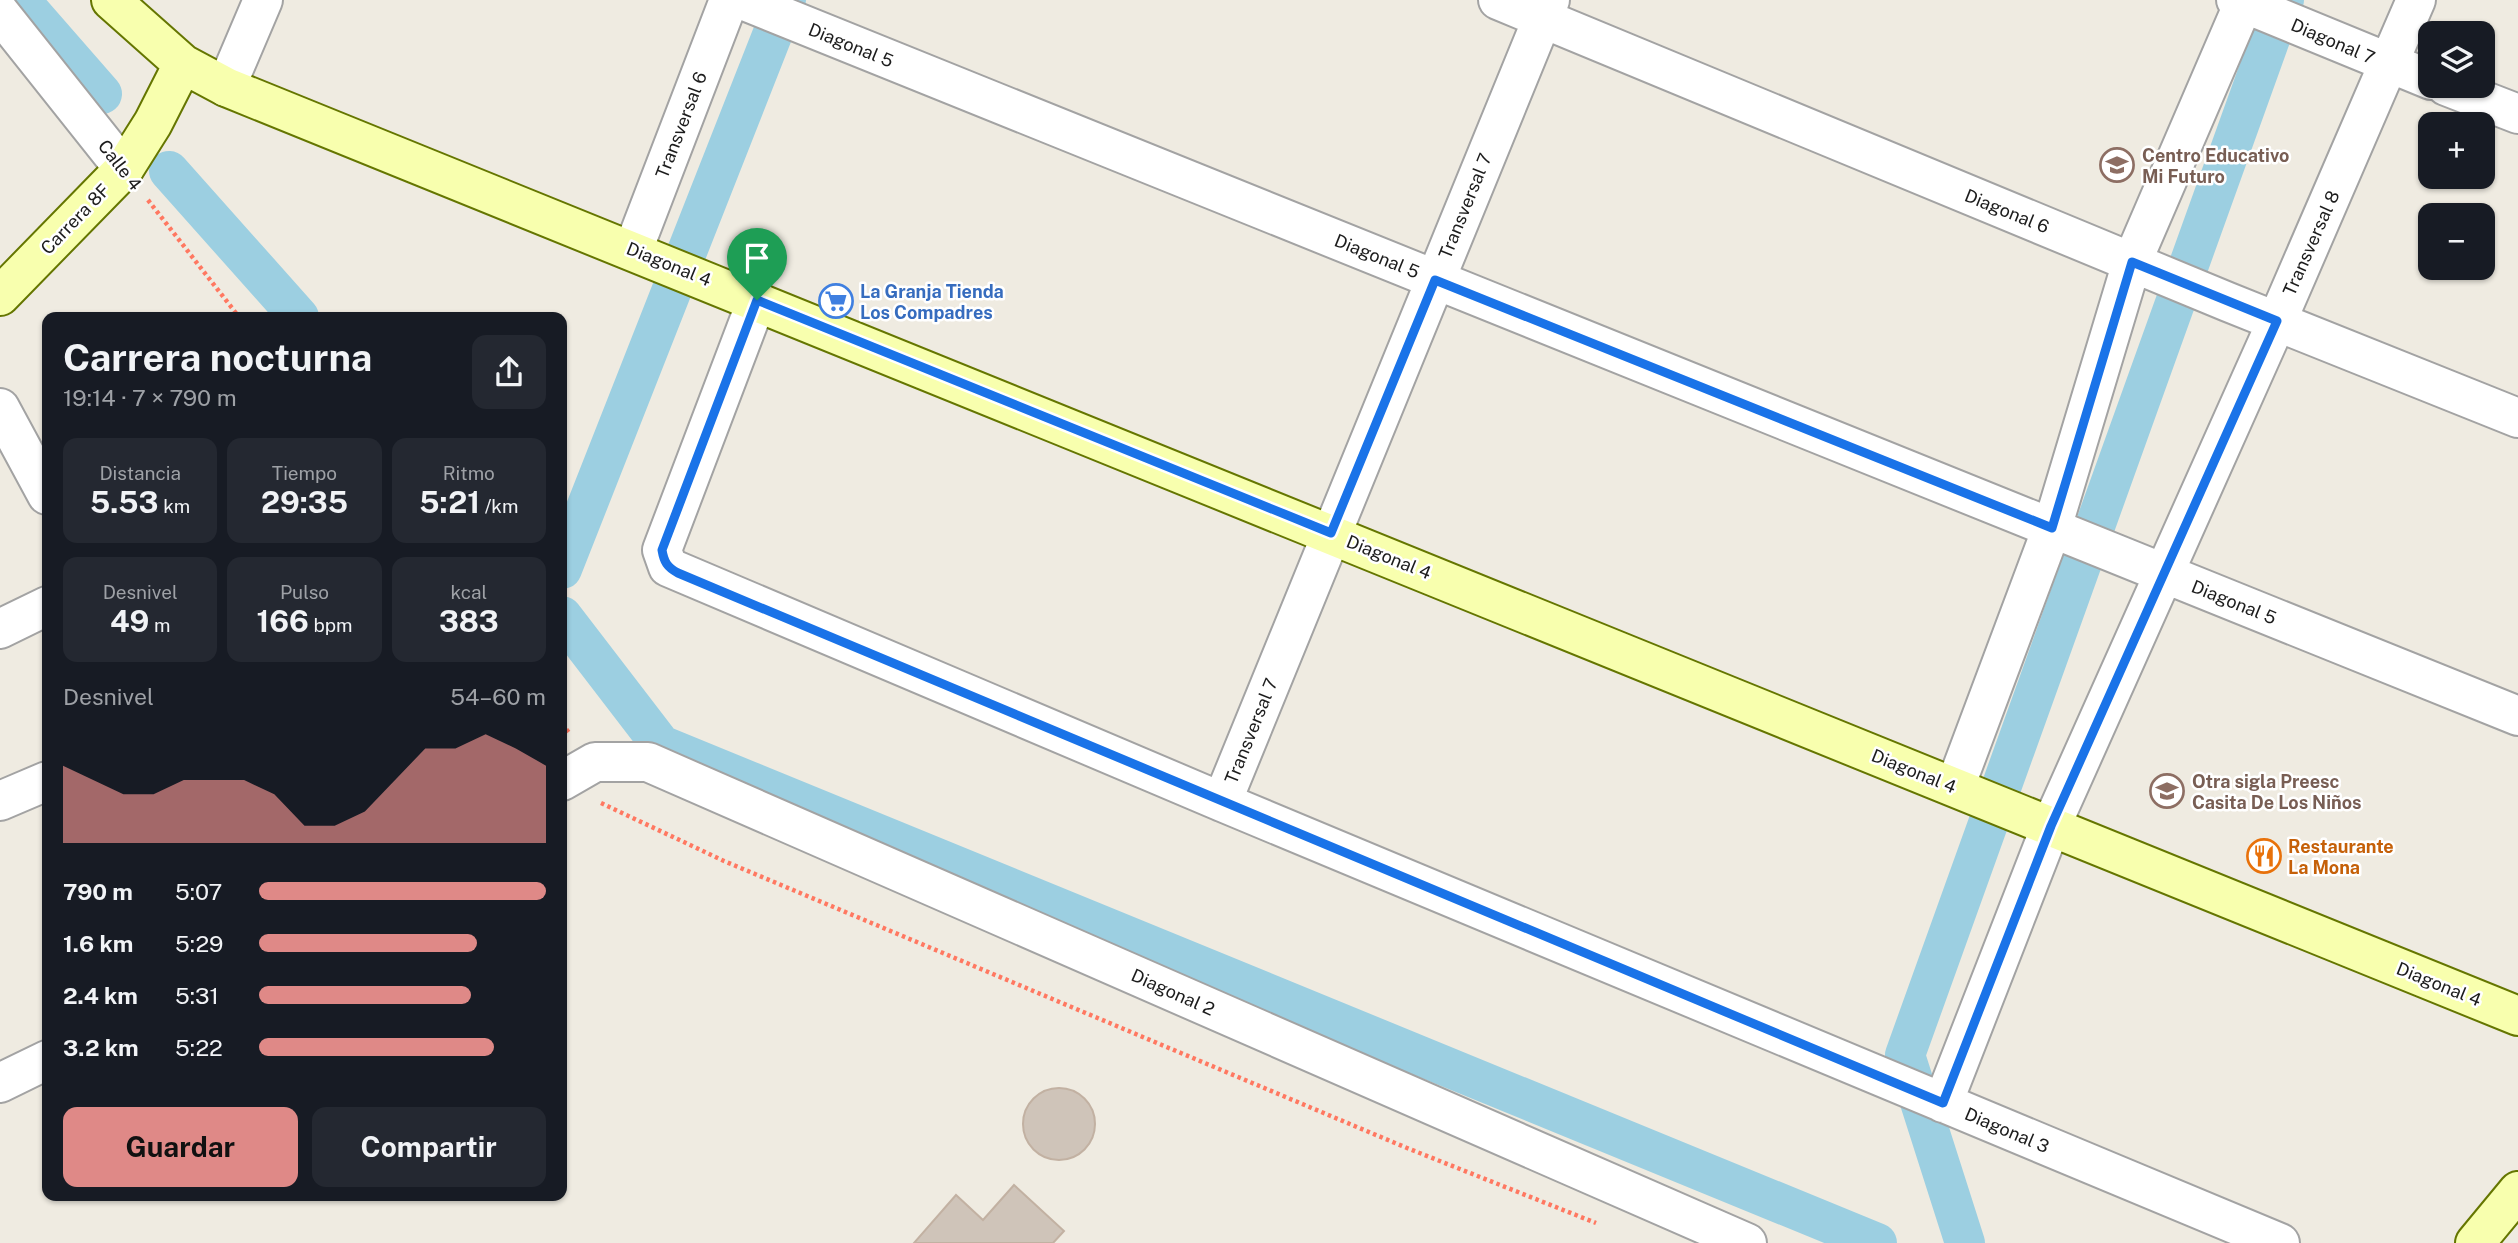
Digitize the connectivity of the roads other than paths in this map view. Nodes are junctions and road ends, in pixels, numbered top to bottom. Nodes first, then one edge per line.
1 (111, 0) edge
2 (263, 0) edge
3 (1498, 0) edge
4 (2416, 0) edge
5 (740, 1) edge
6 (2246, 3) edge
7 (1546, 9) edge
8 (0, 13) edge
9 (183, 64) junction
10 (2390, 64) junction
11 (2418, 75) edge
12 (226, 87) junction
13 (2477, 98) edge
14 (2518, 114) edge
15 (124, 169) junction
16 (662, 262) junction
17 (2137, 264) junction
18 (1435, 280) junction
19 (0, 296) edge
20 (757, 300) junction
21 (2277, 321) junction
22 (0, 408) edge
23 (2518, 418) edge
24 (42, 486) edge
25 (2059, 531) junction
26 (1331, 533) junction
27 (2165, 574) junction
28 (42, 608) edge
29 (0, 629) edge
30 (2518, 716) edge
31 (567, 778) edge
32 (42, 783) edge
33 (1965, 791) junction
34 (0, 801) edge
35 (1222, 802) junction
36 (2036, 820) junction
37 (2518, 1016) edge
38 (42, 1062) edge
39 (0, 1083) edge
40 (1924, 1095) junction
41 (2518, 1191) edge
42 (1747, 1243) edge
43 (2280, 1243) edge
44 (2475, 1243) edge

1 - 9 street
2 - 12 street
3 - 7 street, Diagonal 6
4 - 10 street, Transversal 8
5 - 16 street, Transversal 6
5 - 18 street, Diagonal 5
6 - 10 street, Diagonal 7
6 - 17 street
7 - 17 street, Diagonal 6
7 - 18 street, Transversal 7
8 - 15 street, Calle 4
9 - 12 street, Diagonal 4
9 - 15 street, Carrera 8F
10 - 11 street, Diagonal 7
10 - 21 street, Transversal 8
12 - 16 street, Diagonal 4
13 - 14 street
15 - 19 street, Carrera 8F
16 - 20 street, Diagonal 4
17 - 21 street, Diagonal 6
17 - 25 street
18 - 25 street, Diagonal 5
18 - 26 street, Transversal 7
20 - 26 street, Diagonal 4
20 - 35 street, Diagonal 3
21 - 23 street, Diagonal 6
21 - 27 street, Transversal 8
22 - 24 street
25 - 27 street, Diagonal 5
25 - 33 street
26 - 33 street, Diagonal 4
26 - 35 street, Transversal 7
27 - 30 street, Diagonal 5
27 - 36 street, Transversal 8
28 - 29 street
31 - 42 street, Diagonal 2
32 - 34 street
33 - 36 street, Diagonal 4
35 - 40 street, Diagonal 3
36 - 37 street, Diagonal 4
36 - 40 street, Transversal 8
38 - 39 street
40 - 43 street, Diagonal 3
41 - 44 street

